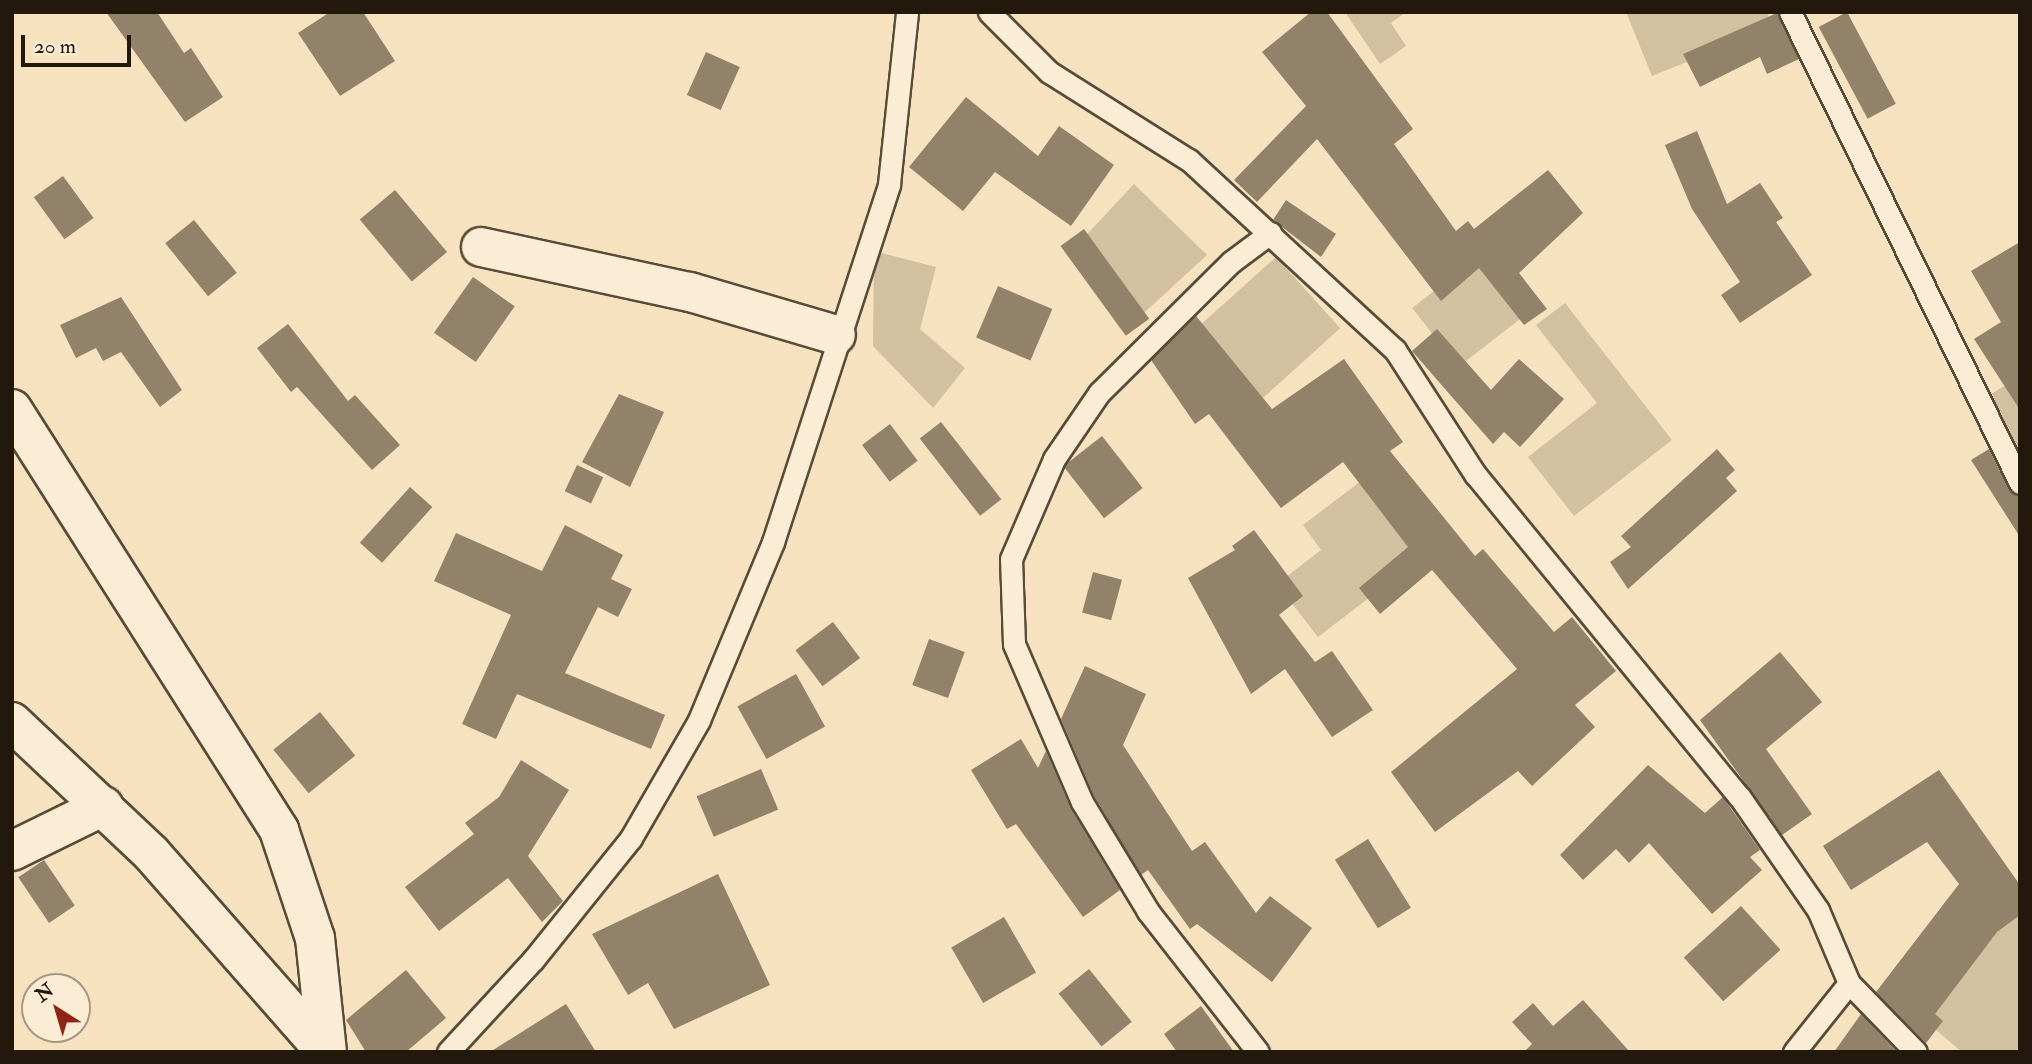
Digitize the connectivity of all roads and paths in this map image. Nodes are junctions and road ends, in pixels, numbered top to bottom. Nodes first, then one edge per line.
1 (907, 12) edge
2 (989, 12) edge
3 (1790, 12) edge
4 (1270, 233) junction
5 (481, 247) dead end
6 (836, 335) junction
7 (12, 409) edge
8 (2020, 483) edge
9 (12, 722) edge
10 (104, 806) junction
11 (12, 851) edge
12 (1849, 983) junction
13 (326, 1052) edge
14 (448, 1052) edge
15 (1258, 1052) edge
16 (1794, 1052) edge
17 (1916, 1052) edge

1 - 6 lane
2 - 4 lane
3 - 8 lane
4 - 12 lane
4 - 15 lane
5 - 6 street
6 - 14 lane
7 - 13 street
9 - 10 street
10 - 11 street
10 - 13 street
12 - 16 lane
12 - 17 lane

